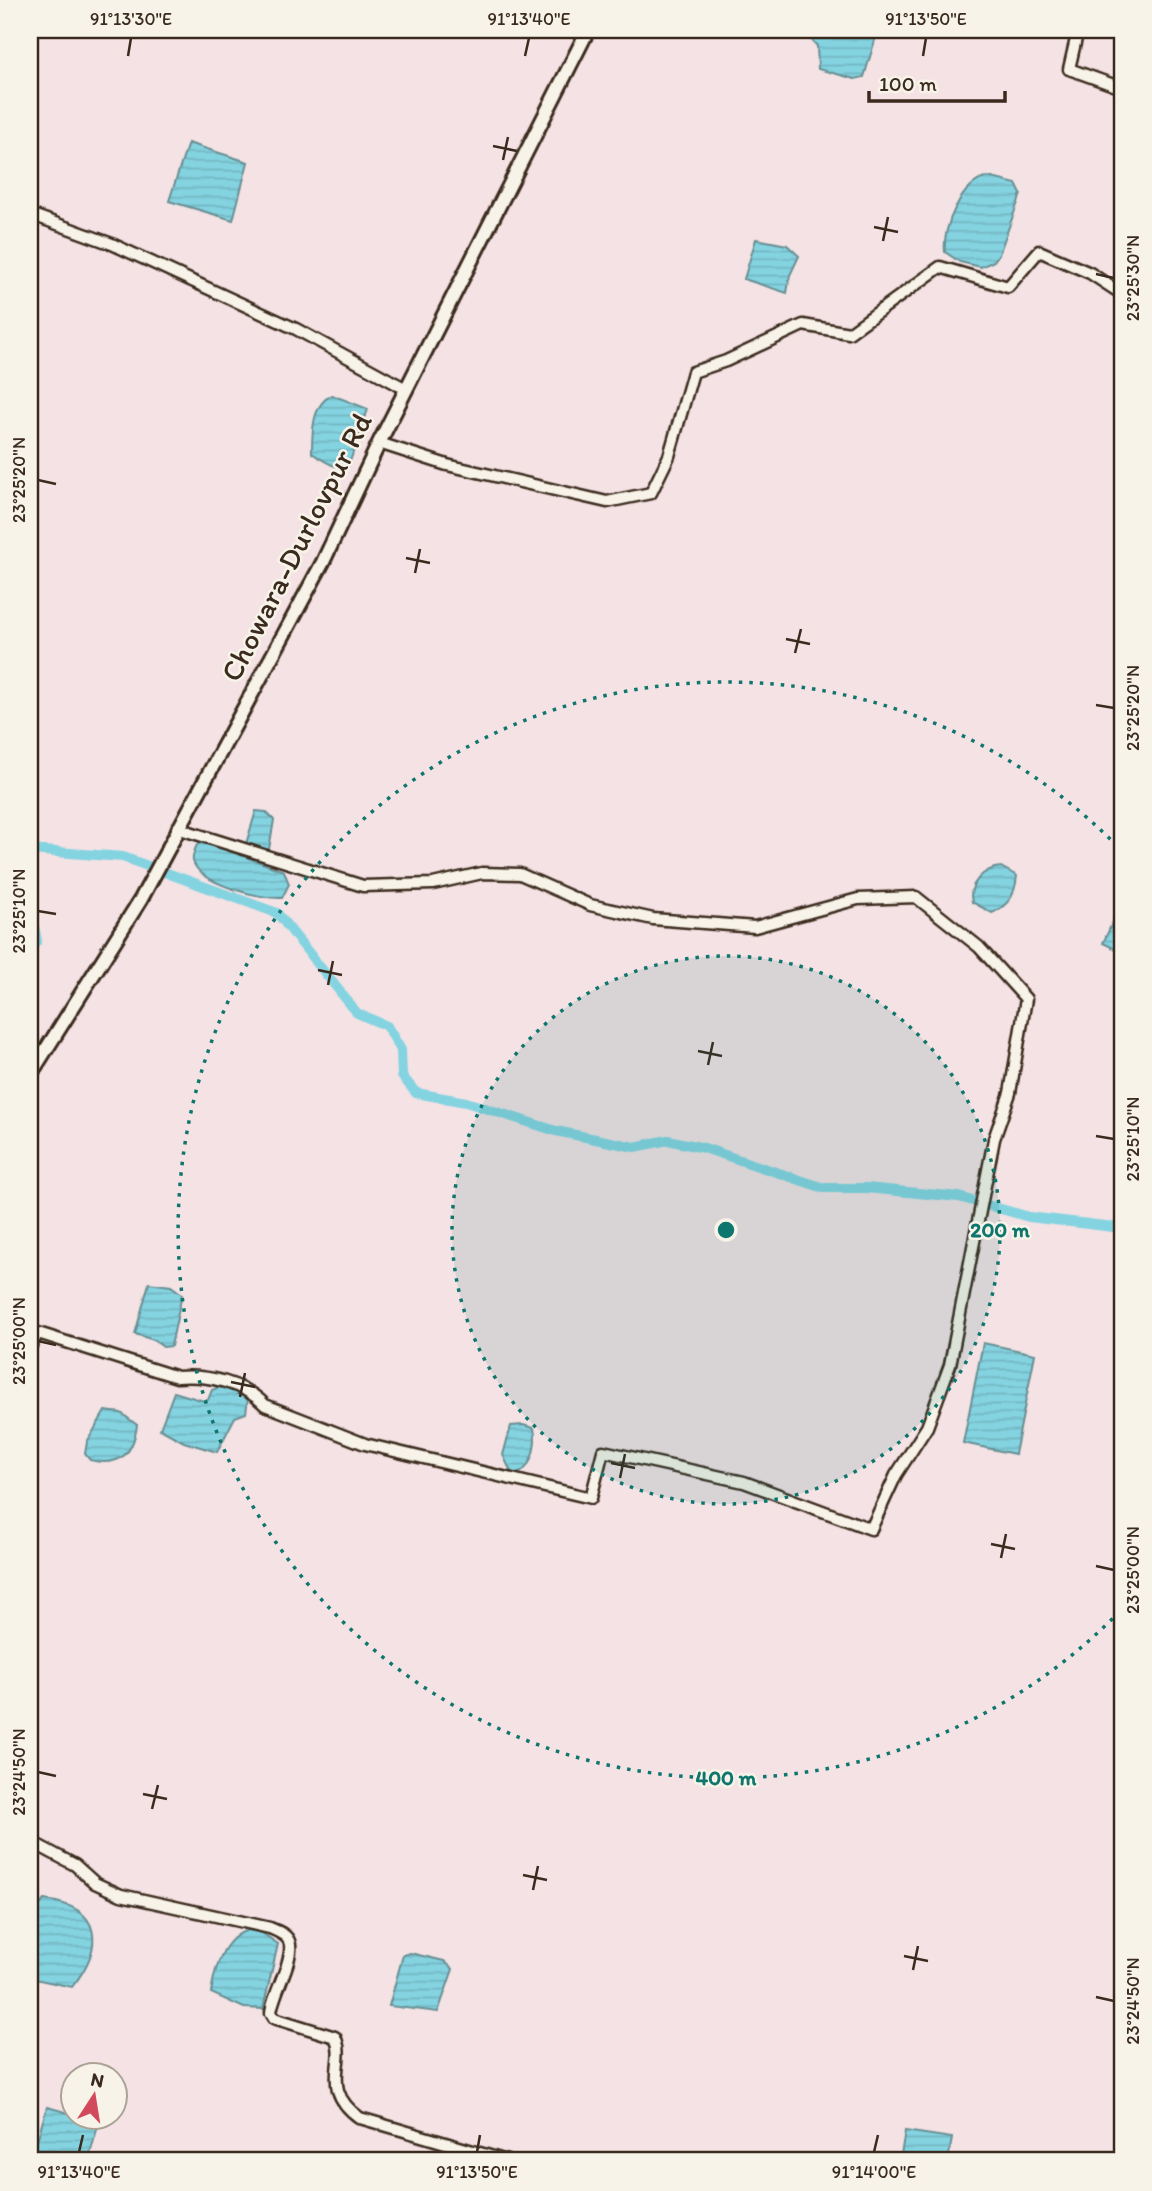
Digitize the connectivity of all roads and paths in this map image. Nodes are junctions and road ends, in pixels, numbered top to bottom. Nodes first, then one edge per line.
1 (588, 30) edge
2 (1079, 30) edge
3 (1122, 88) edge
4 (30, 214) edge
5 (1122, 294) edge
6 (406, 389) junction
7 (379, 443) junction
8 (177, 828) junction
9 (30, 1075) edge
10 (30, 1347) edge
11 (30, 1841) edge
12 (507, 2161) edge

1 - 6 street, Chowara-Durlovpur Rd
2 - 3 street
4 - 6 street
5 - 7 street
6 - 7 street, Chowara-Durlovpur Rd
7 - 8 street, Chowara-Durlovpur Rd
8 - 9 street, Chowara-Durlovpur Rd
8 - 10 street
11 - 12 street

